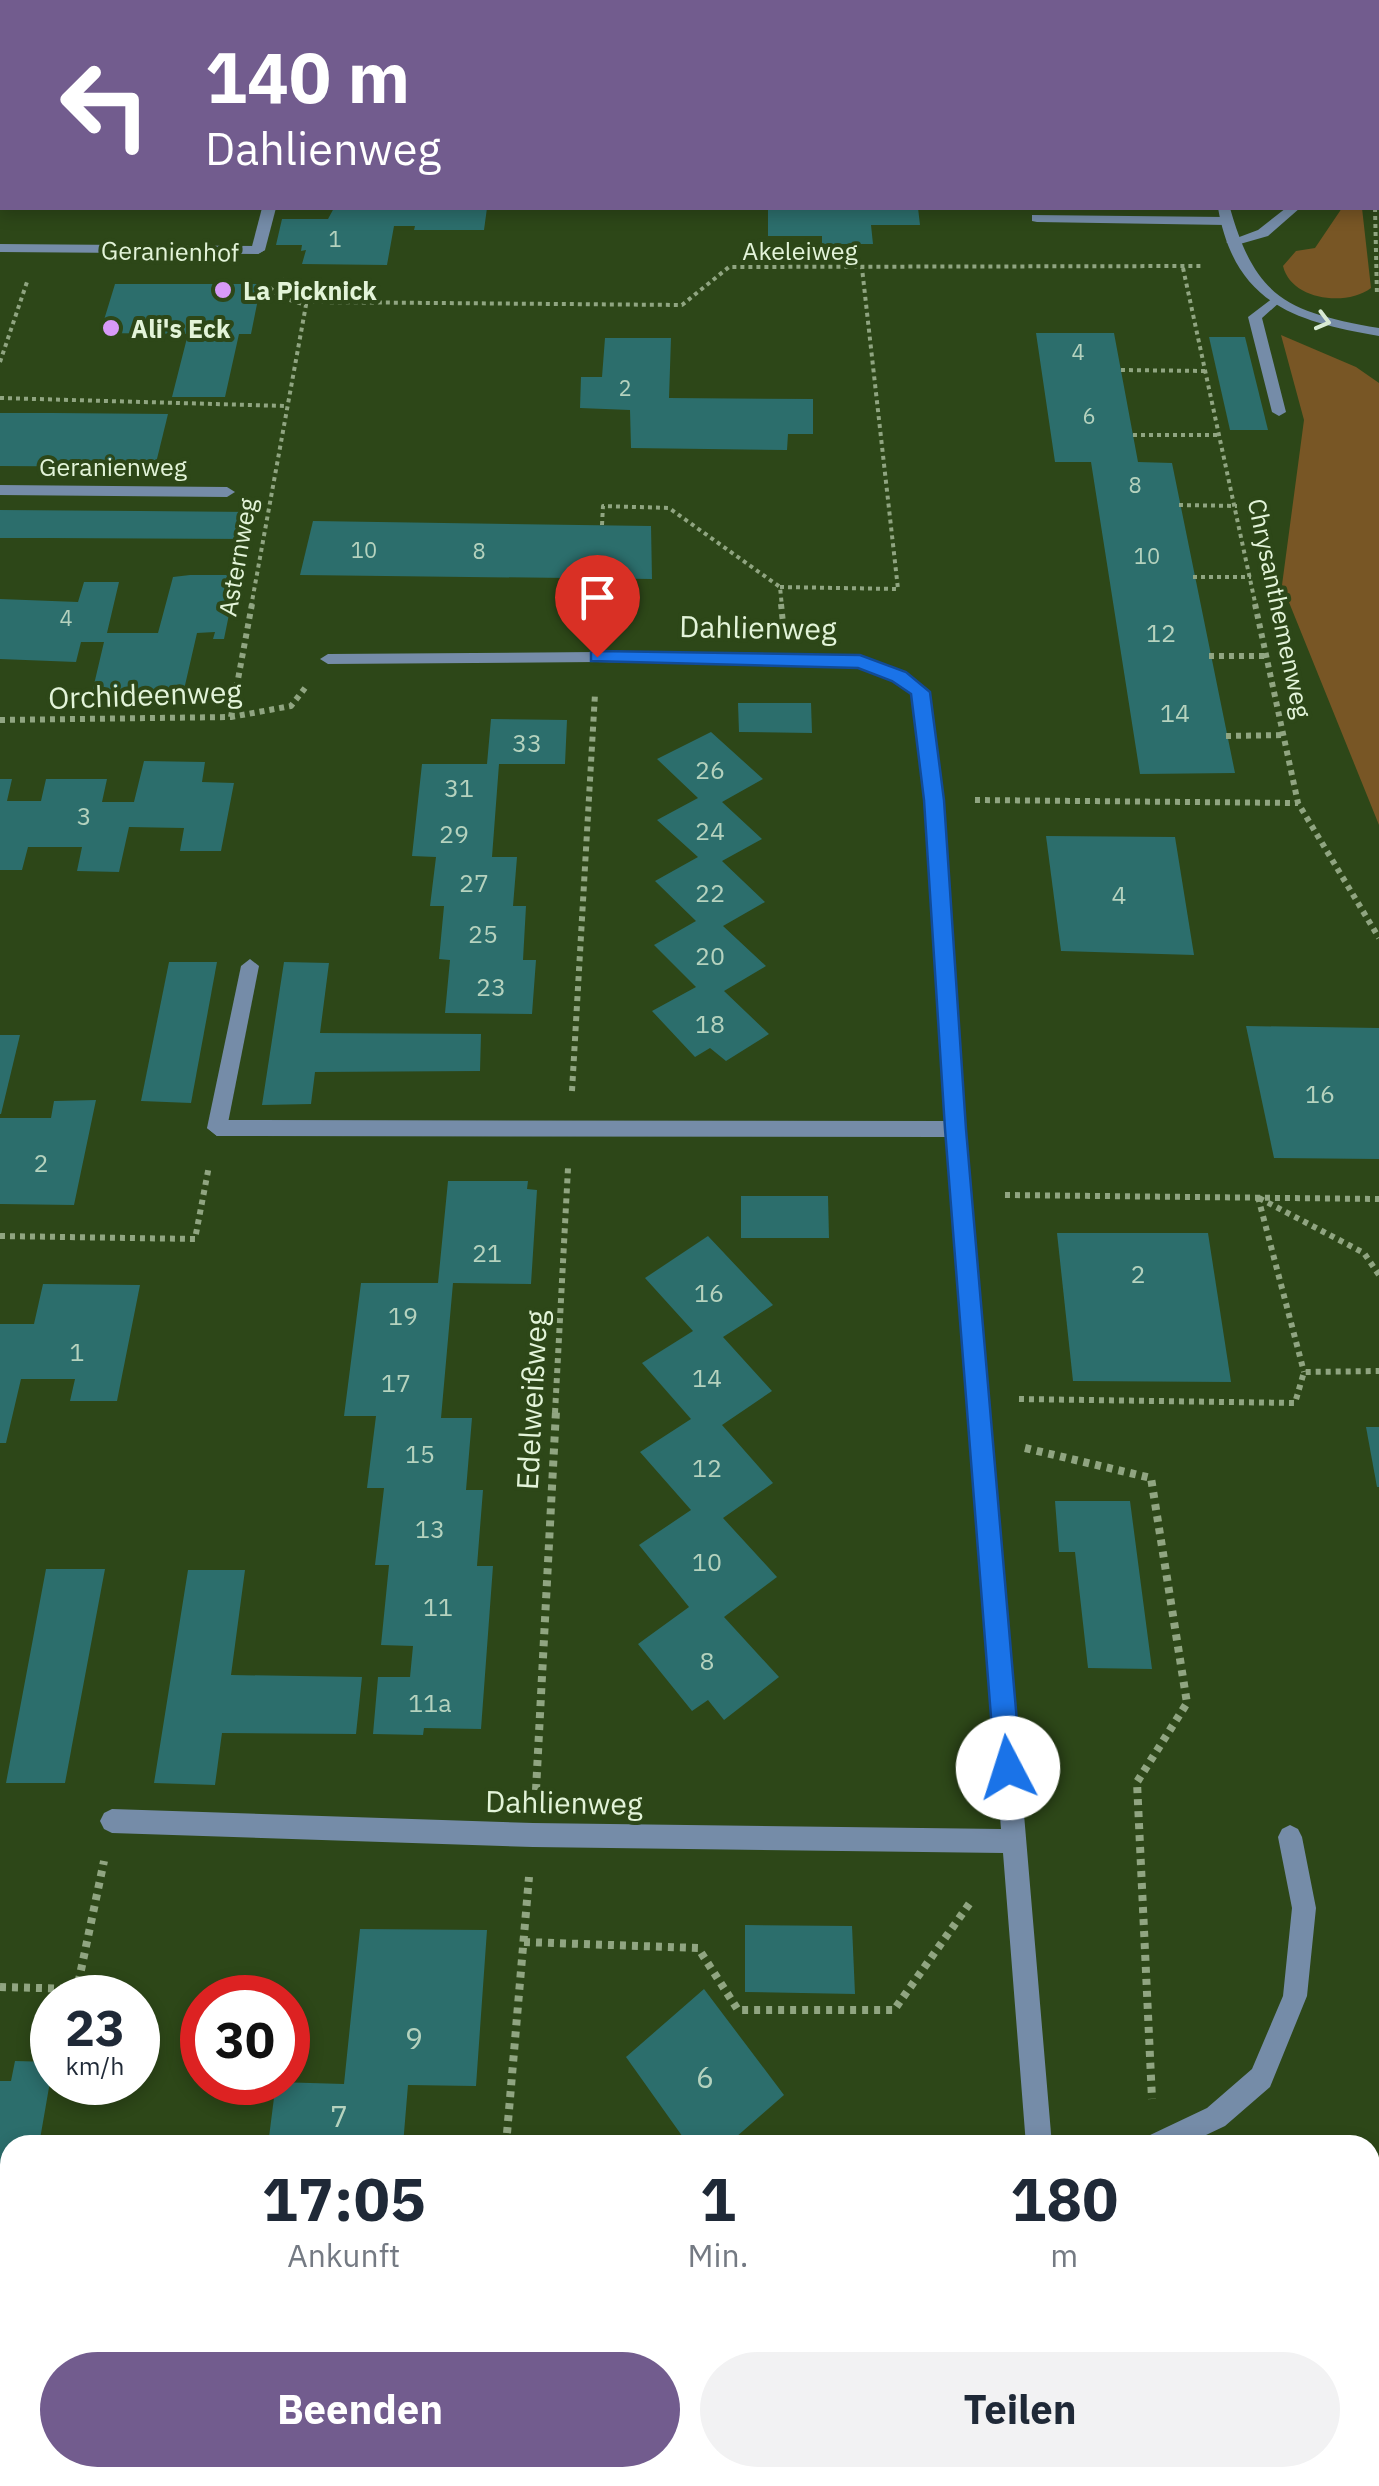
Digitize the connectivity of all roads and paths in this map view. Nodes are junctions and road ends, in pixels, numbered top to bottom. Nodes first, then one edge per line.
1 (268, 210) edge
2 (1291, 210) edge
3 (1375, 210) edge
4 (1226, 214) edge
5 (1038, 218) dead end
6 (1233, 242) junction
7 (0, 248) edge
8 (1239, 263) junction
9 (32, 267) dead end
10 (862, 268) junction
11 (1183, 268) junction
12 (258, 277) dead end
13 (314, 302) dead end
14 (1273, 302) junction
15 (1376, 304) dead end
16 (1379, 332) edge
17 (0, 362) edge
18 (1121, 370) dead end
19 (1206, 371) junction
20 (0, 398) edge
21 (286, 406) junction
22 (1279, 412) dead end
23 (1133, 434) dead end
24 (1220, 435) junction
25 (0, 490) edge
26 (226, 492) dead end
27 (1180, 504) dead end
28 (1237, 506) junction
29 (602, 525) dead end
30 (1252, 577) junction
31 (1193, 578) dead end
32 (780, 587) junction
33 (1209, 656) dead end
34 (1268, 656) junction
35 (597, 657) junction
36 (786, 659) junction
37 (328, 660) joint
38 (231, 717) junction
39 (0, 720) edge
40 (1284, 735) junction
41 (1226, 736) dead end
42 (934, 800) junction
43 (1298, 803) junction
44 (1379, 938) edge
45 (250, 966) dead end
46 (217, 1128) junction
47 (570, 1128) junction
48 (956, 1129) junction
49 (961, 1195) junction
50 (1258, 1197) junction
51 (1379, 1198) edge
52 (0, 1236) edge
53 (1379, 1275) edge
54 (1379, 1371) edge
55 (1304, 1372) junction
56 (978, 1398) junction
57 (981, 1437) junction
58 (112, 1821) joint
59 (533, 1835) junction
60 (1290, 1837) dead end
61 (1014, 1841) junction
62 (524, 1942) junction
63 (0, 1987) edge
64 (1152, 2107) dead end
65 (507, 2135) edge
66 (1038, 2135) edge
67 (1178, 2135) edge

1 - 7 street
2 - 6 street
3 - 15 path
4 - 5 street
4 - 6 street
6 - 8 street
8 - 11 path, Akeleiweg
8 - 14 street
9 - 17 path
10 - 11 path, Akeleiweg
10 - 13 path, Akeleiweg
10 - 32 path
11 - 19 path, Chrysanthemenweg
12 - 21 path, Geranienhof
14 -> 16 street
14 - 22 street
18 - 19 path
19 - 24 path, Chrysanthemenweg
20 - 21 path
21 - 38 path, Asternweg
23 - 24 path
24 - 28 path, Chrysanthemenweg
25 - 26 street, Geranienweg
27 - 28 path
28 - 30 path, Chrysanthemenweg
29 - 32 path
30 - 31 path
30 - 34 path, Chrysanthemenweg
32 - 36 path
33 - 34 path
34 - 40 path, Chrysanthemenweg
35 - 36 street, Dahlienweg
35 - 37 street, Dahlienweg
35 - 47 path, Edelweißweg
36 - 42 street, Dahlienweg
37 - 38 path, Orchideenweg
38 - 39 path, Orchideenweg
40 - 41 path
40 - 43 path, Chrysanthemenweg
42 - 43 path
42 - 48 street, Dahlienweg
43 - 44 path, Chrysanthemenweg
45 - 46 street
46 - 47 street
46 - 52 path
47 - 48 street
47 - 59 path, Edelweißweg
48 - 49 street, Dahlienweg
49 - 50 path
49 - 56 street, Dahlienweg
50 - 51 path
50 - 53 path
50 - 55 path
54 - 55 path
55 - 56 path
56 - 57 street, Dahlienweg
57 - 61 street, Dahlienweg
57 - 64 path
58 - 59 street, Dahlienweg
58 - 63 path
59 - 61 street, Dahlienweg
59 - 62 path, Edelweißweg
60 - 67 street
61 - 62 path
61 - 66 street, Dahlienweg
62 - 65 path, Edelweißweg

